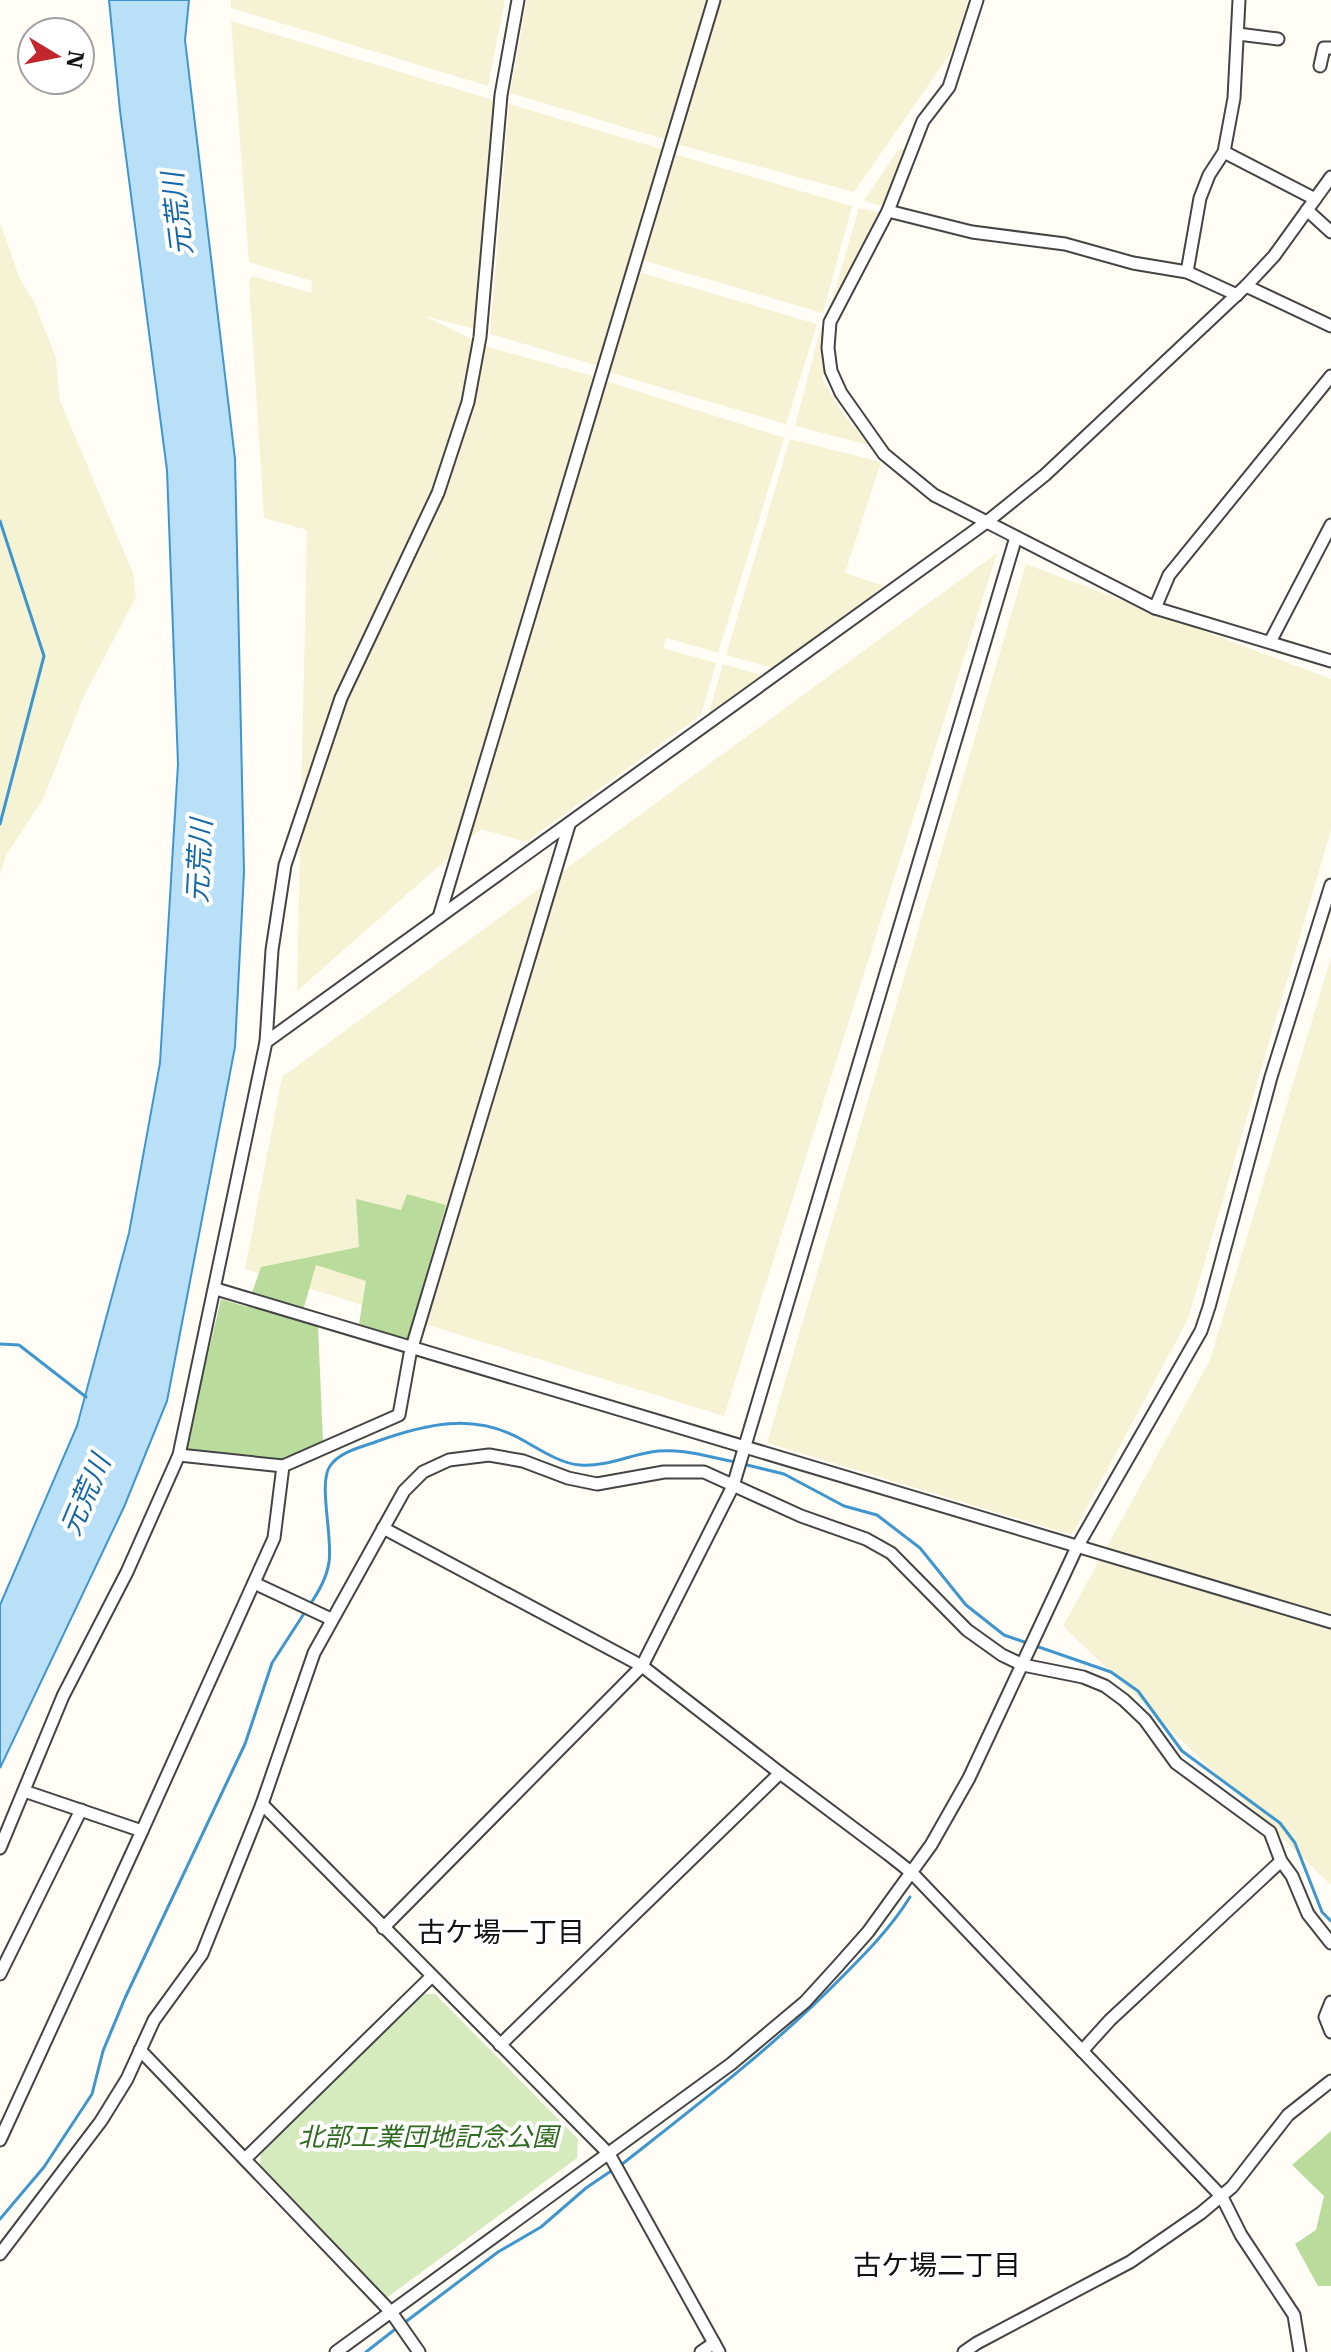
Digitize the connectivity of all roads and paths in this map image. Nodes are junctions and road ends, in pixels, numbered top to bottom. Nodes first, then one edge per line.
1 (518, 0) edge
2 (714, 0) edge
3 (977, 0) edge
4 (1239, 0) edge
5 (1238, 34) junction
6 (1278, 39) dead end
7 (1331, 48) edge
8 (1320, 66) dead end
9 (1224, 152) junction
10 (1331, 177) edge
11 (1315, 199) junction
12 (1307, 210) junction
13 (888, 211) junction
14 (1331, 232) edge
15 (1187, 272) junction
16 (1246, 286) junction
17 (1237, 295) junction
18 (1331, 326) edge
19 (1331, 376) edge
20 (988, 521) junction
21 (1331, 525) edge
22 (1016, 537) junction
23 (1155, 608) junction
24 (1270, 642) junction
25 (1331, 661) edge
26 (569, 825) junction
27 (1331, 885) edge
28 (439, 917) junction
29 (266, 1042) junction
30 (216, 1289) junction
31 (412, 1348) junction
32 (743, 1448) junction
33 (179, 1455) junction
34 (283, 1466) junction
35 (733, 1486) junction
36 (383, 1528) junction
37 (1077, 1547) junction
38 (254, 1583) junction
39 (331, 1619) junction
40 (1331, 1622) edge
41 (1023, 1665) junction
42 (642, 1666) junction
43 (780, 1773) junction
44 (24, 1791) junction
45 (262, 1804) junction
46 (81, 1810) junction
47 (142, 1831) junction
48 (0, 1848) edge
49 (1281, 1861) junction
50 (912, 1873) junction
51 (383, 1928) junction
52 (1331, 1943) edge
53 (0, 1974) edge
54 (431, 1977) junction
55 (1331, 2002) edge
56 (1331, 2032) edge
57 (500, 2045) junction
58 (140, 2050) junction
59 (1082, 2051) junction
60 (1331, 2081) edge
61 (0, 2140) edge
62 (609, 2154) junction
63 (245, 2159) junction
64 (1222, 2197) junction
65 (0, 2254) edge
66 (391, 2312) junction
67 (980, 2347) edge
68 (717, 2348) edge
69 (336, 2352) edge
70 (419, 2352) edge
71 (701, 2352) edge
72 (964, 2352) edge
73 (1300, 2352) edge

1 - 29 street
2 - 28 street
3 - 13 street
4 - 5 street
5 - 6 street
5 - 9 street
7 - 8 street
9 - 11 street
9 - 15 street
10 - 11 street
11 - 12 street
12 - 14 street
12 - 16 street
13 - 15 street
13 - 20 street
15 - 17 street
16 - 17 street
16 - 18 street
17 - 20 street
19 - 23 street
20 - 22 street
20 - 26 street
21 - 24 street
22 - 23 street
22 - 32 street
23 - 24 street
24 - 25 street
26 - 28 street
26 - 31 street
27 - 37 street
28 - 29 street
29 - 30 street
30 - 31 street
30 - 33 street
31 - 32 street
31 - 34 street
32 - 35 street
32 - 37 street
33 - 34 street
33 - 44 street
34 - 38 street
35 - 36 street
35 - 41 street
35 - 42 street
36 - 39 street
36 - 42 street
37 - 40 street
37 - 41 street
38 - 39 street
38 - 47 street
39 - 45 street
41 - 49 street
41 - 50 street
42 - 43 street
42 - 51 street
43 - 50 street
43 - 57 street
44 - 46 street
44 - 48 street
45 - 51 street
45 - 58 street
46 - 47 street
46 - 53 street
47 - 61 street
49 - 52 street
49 - 59 street
50 - 59 street
50 - 62 street
51 - 54 street
54 - 57 street
54 - 63 street
55 - 56 street
57 - 62 street
58 - 63 street
58 - 65 street
59 - 64 street
60 - 64 street
62 - 66 street
62 - 68 street
63 - 66 street
64 - 67 street
64 - 73 street
66 - 69 street
66 - 70 street
67 - 72 street
68 - 71 street

